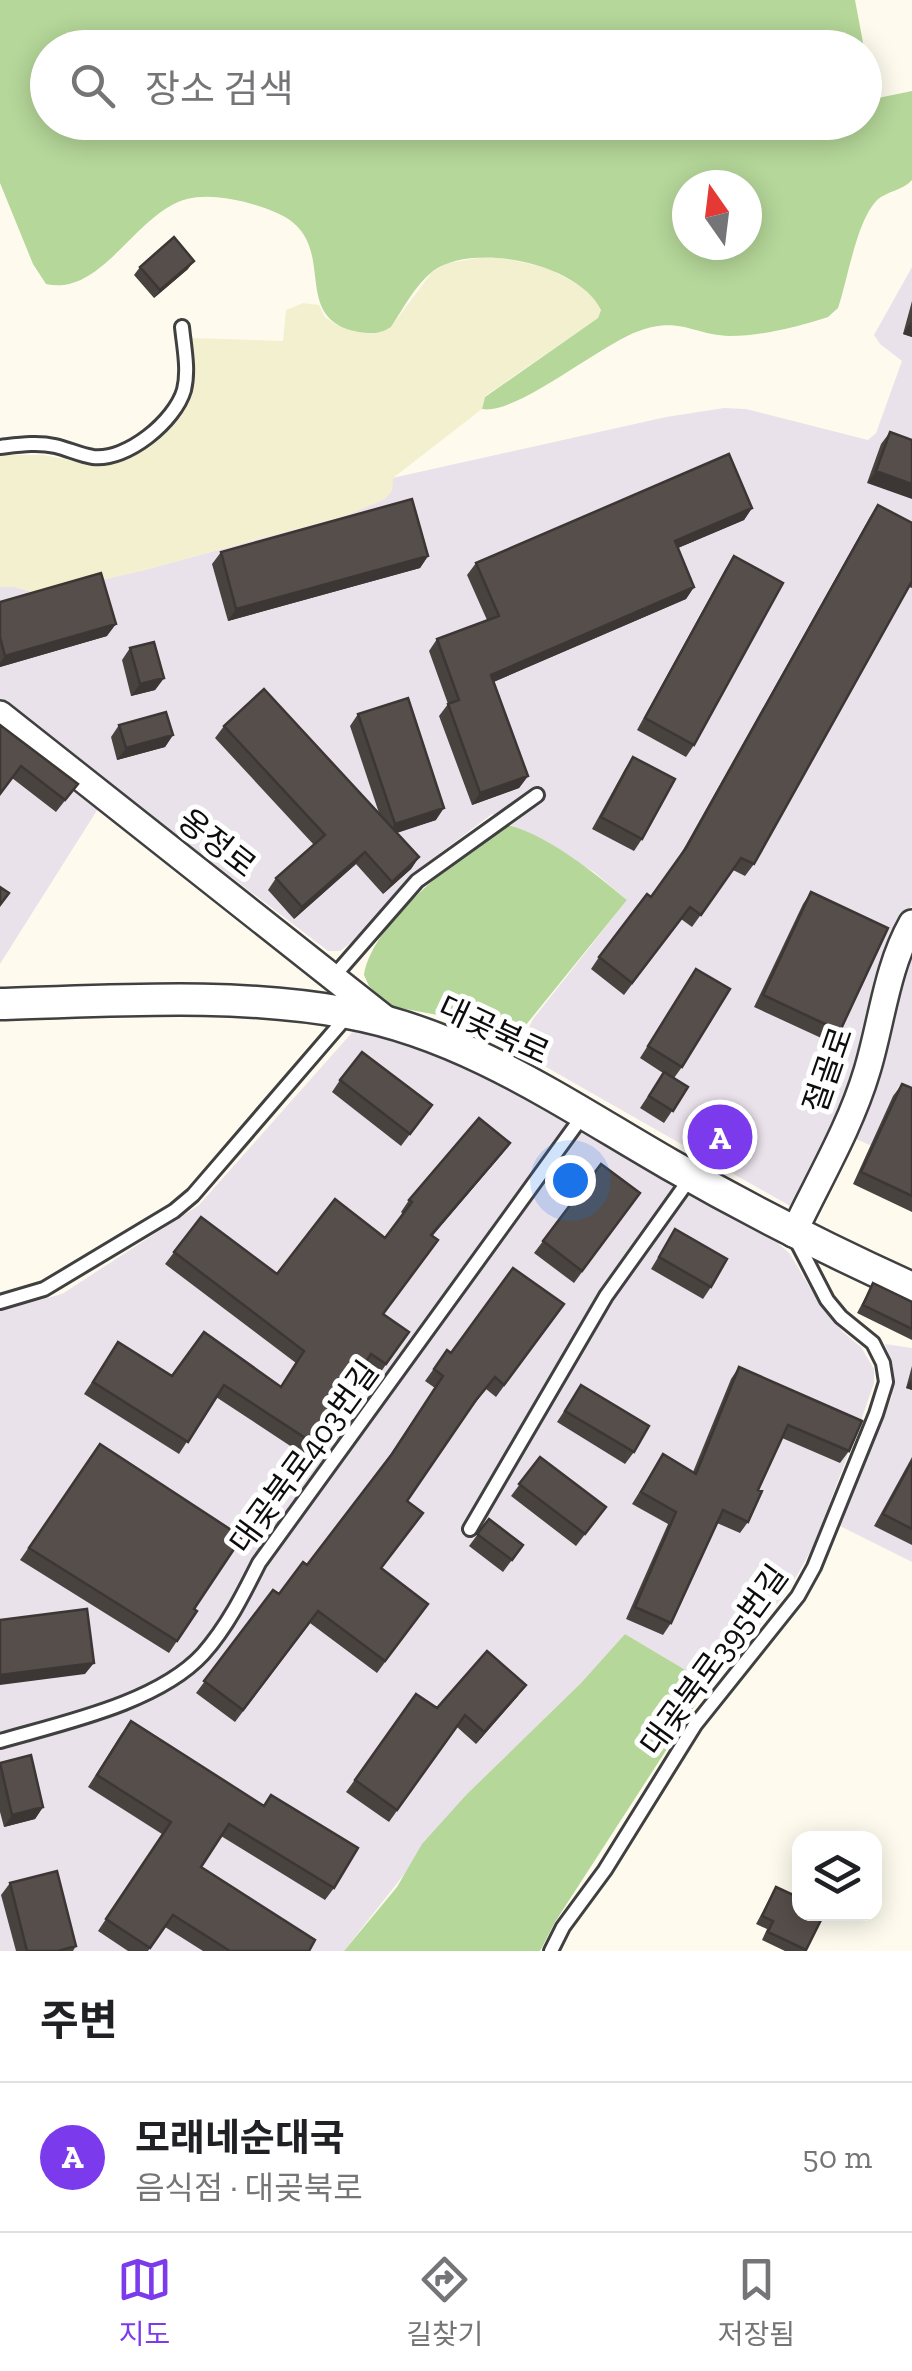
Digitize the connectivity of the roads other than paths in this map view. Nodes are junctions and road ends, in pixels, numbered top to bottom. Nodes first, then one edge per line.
1 (182, 327) dead end
2 (0, 447) edge
3 (0, 714) edge
4 (537, 794) dead end
5 (912, 923) edge
6 (335, 976) junction
7 (0, 1004) edge
8 (350, 1013) junction
9 (393, 1024) junction
10 (584, 1114) junction
11 (691, 1177) junction
12 (793, 1234) junction
13 (902, 1278) edge
14 (0, 1302) edge
15 (470, 1528) dead end
16 (0, 1741) edge
17 (552, 1951) edge

1 - 2 lane
3 - 6 street, 옹정로
4 - 6 lane
5 - 12 street, 절골로
6 - 9 street, 옹정로
7 - 8 street, 대곶북로
8 - 9 street, 대곶북로
8 - 14 lane
9 - 10 street, 대곶북로
10 - 11 street, 대곶북로
10 - 16 lane, 대곶북로403번길
11 - 12 street, 대곶북로
11 - 15 lane
12 - 13 street, 대곶북로
12 - 17 lane, 대곶북로395번길

